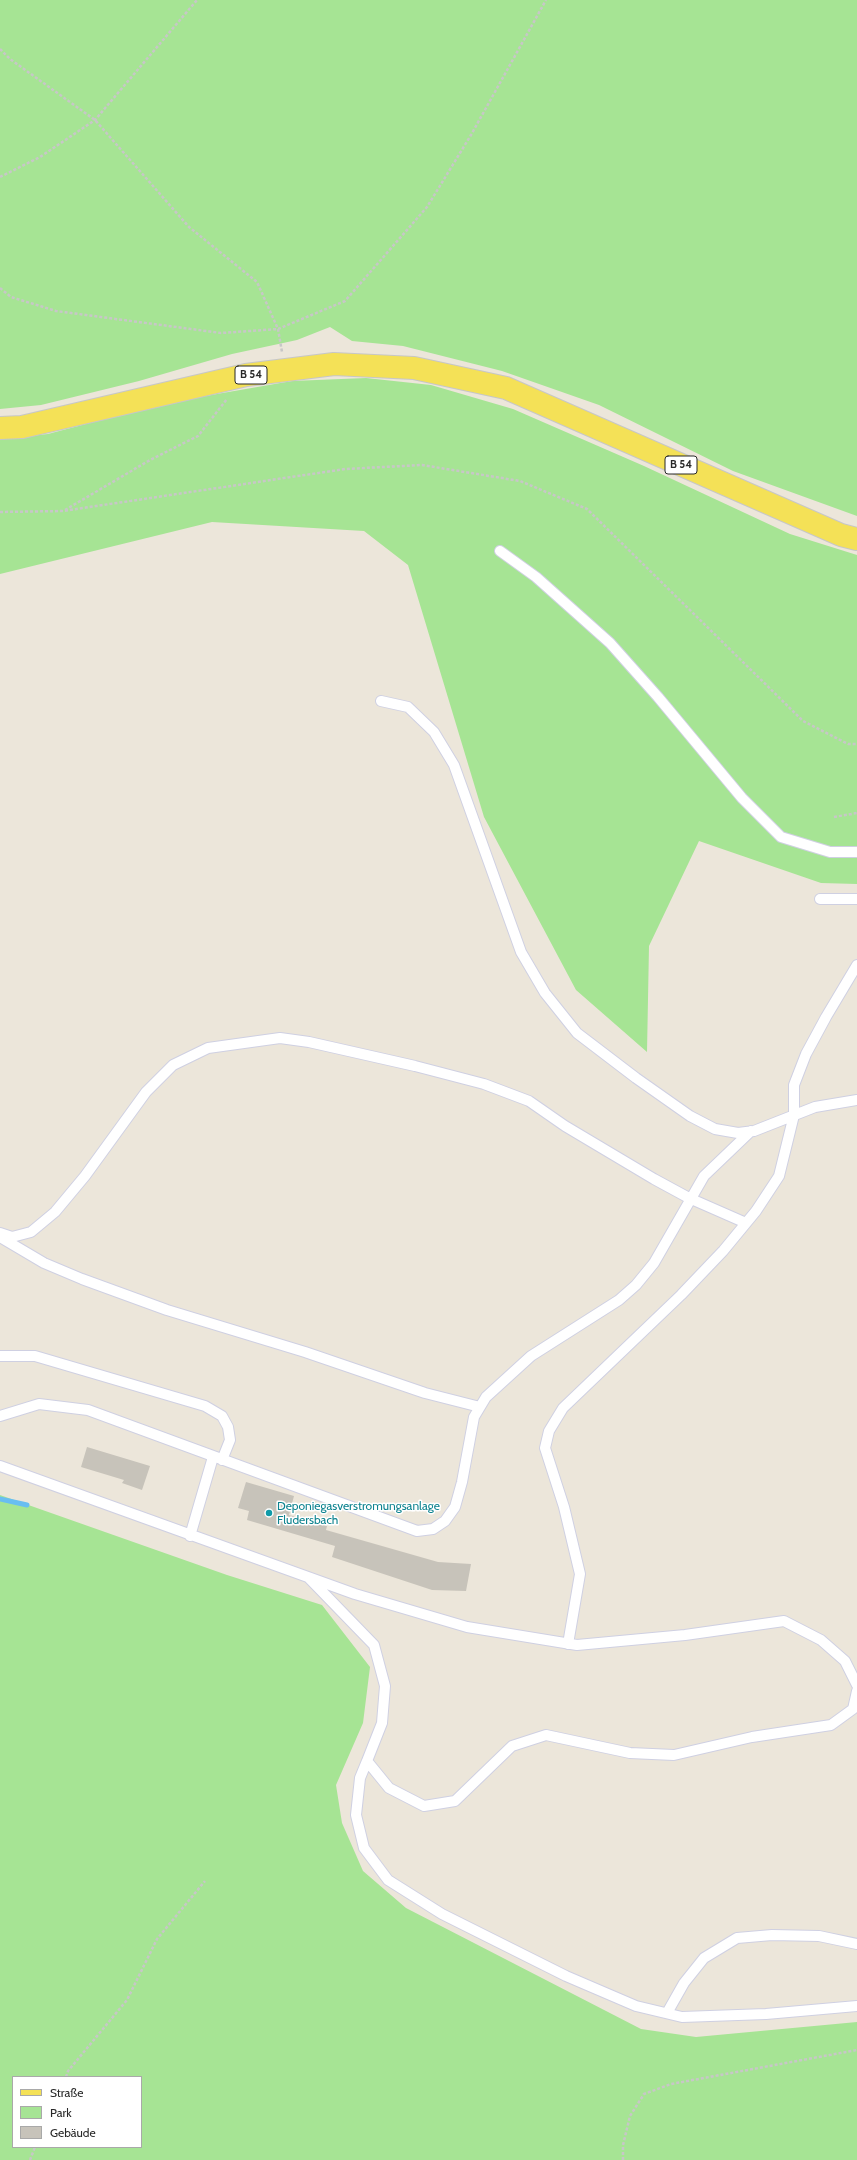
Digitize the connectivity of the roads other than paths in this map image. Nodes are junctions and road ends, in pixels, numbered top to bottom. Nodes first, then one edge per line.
1 (0, 428) edge
2 (857, 539) edge
3 (500, 551) dead end
4 (381, 701) dead end
5 (857, 852) edge
6 (820, 899) dead end
7 (857, 899) edge
8 (857, 965) edge
9 (857, 1100) edge
10 (794, 1115) junction
11 (751, 1132) junction
12 (689, 1198) junction
13 (746, 1223) junction
14 (0, 1234) edge
15 (0, 1237) edge
16 (0, 1356) edge
17 (480, 1407) junction
18 (0, 1416) edge
19 (218, 1458) junction
20 (0, 1466) edge
21 (190, 1536) junction
22 (308, 1577) junction
23 (568, 1644) junction
24 (857, 1685) edge
25 (857, 1690) edge
26 (367, 1761) junction
27 (857, 1944) edge
28 (857, 2006) edge
29 (667, 2013) junction

1 - 2 main road, B 54
3 - 5 lane
4 - 11 lane
6 - 7 lane
8 - 10 lane
9 - 10 lane
10 - 11 lane
10 - 13 lane
11 - 12 lane
12 - 13 lane
12 - 14 lane
12 - 17 lane
13 - 23 lane
15 - 17 lane
16 - 19 lane
17 - 19 lane
18 - 19 lane
19 - 21 lane
20 - 21 lane
21 - 22 lane
22 - 23 lane
22 - 26 lane
23 - 24 lane
25 - 26 lane
26 - 29 lane
27 - 29 lane
28 - 29 lane

